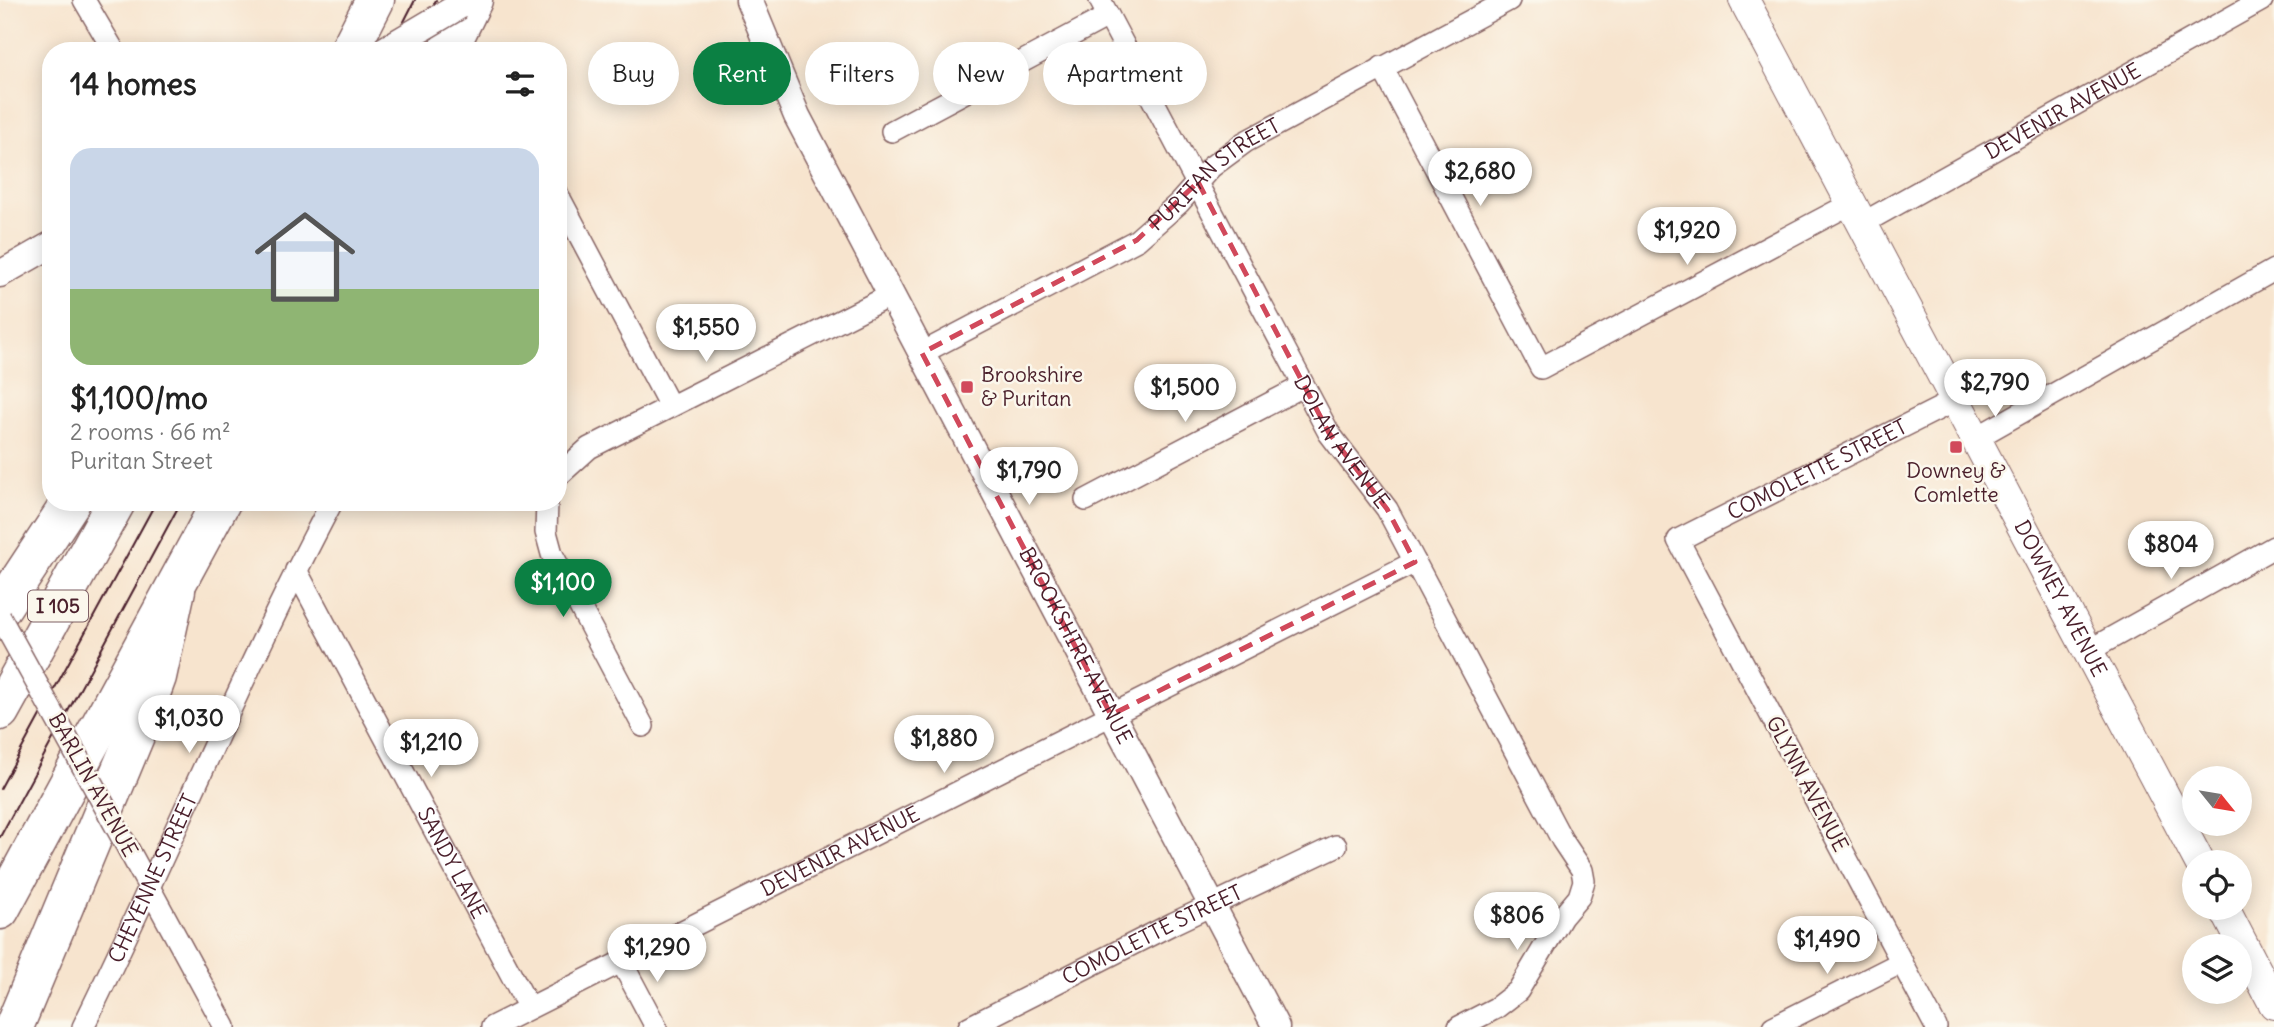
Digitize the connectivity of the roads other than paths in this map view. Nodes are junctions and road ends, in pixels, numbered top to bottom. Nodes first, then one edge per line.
1 (84, 0) edge
2 (375, 0) edge
3 (749, 0) edge
4 (1509, 0) edge
5 (2262, 0) edge
6 (464, 1) edge
7 (1754, 3) edge
8 (1104, 8) edge
9 (109, 42) edge
10 (354, 42) edge
11 (398, 42) edge
12 (451, 42) edge
13 (1382, 67) junction
14 (892, 131) dead end
15 (1198, 182) junction
16 (567, 212) edge
17 (1857, 213) junction
18 (42, 250) edge
19 (2274, 270) edge
20 (0, 274) edge
21 (891, 295) junction
22 (922, 353) junction
23 (1303, 386) junction
24 (1956, 400) junction
25 (670, 406) junction
26 (1976, 438) junction
27 (567, 468) edge
28 (1086, 500) dead end
29 (65, 511) edge
30 (111, 511) edge
31 (216, 511) edge
32 (327, 511) edge
33 (547, 511) edge
34 (1678, 540) joint
35 (2274, 547) edge
36 (1415, 562) junction
37 (296, 570) junction
38 (176, 590) junction
39 (0, 610) edge
40 (0, 617) edge
41 (2088, 651) junction
42 (0, 711) edge
43 (1111, 715) junction
44 (643, 726) dead end
45 (1336, 846) dead end
46 (2193, 850) edge
47 (151, 889) junction
48 (1212, 906) junction
49 (0, 910) edge
50 (2230, 920) edge
51 (621, 961) junction
52 (1902, 962) junction
53 (2274, 1004) edge
54 (529, 1008) junction
55 (14, 1027) edge
56 (83, 1027) edge
57 (225, 1027) edge
58 (492, 1027) edge
59 (656, 1027) edge
60 (969, 1027) edge
61 (1276, 1027) edge
62 (1459, 1027) edge
63 (1773, 1027) edge
64 (1936, 1027) edge

1 - 9 street
2 - 10 highway
3 - 21 street, BROOKSHIRE AVENUE
4 - 13 street, PURITAN STREET
5 - 17 street, DEVENIR AVENUE
6 - 11 street, bridge
6 - 12 highway
7 - 17 main road, DOWNEY AVENUE
8 - 14 street
8 - 15 street, DOLAN AVENUE
13 - 15 street, PURITAN STREET
13 - 17 street, DEVENIR AVENUE
15 - 22 street, PURITAN STREET
15 - 23 street, DOLAN AVENUE
16 - 25 street
17 - 24 main road, DOWNEY AVENUE
18 - 20 street
19 - 26 street
21 - 22 street, BROOKSHIRE AVENUE
21 - 25 street
22 - 43 street, BROOKSHIRE AVENUE
23 - 28 street
23 - 36 street, DOLAN AVENUE
24 - 26 main road, DOWNEY AVENUE
24 - 34 street, COMOLETTE STREET
25 - 27 street
26 - 41 main road, DOWNEY AVENUE
29 - 39 highway
30 - 42 highway, I 105
31 - 38 highway
32 - 37 street, CHEYENNE STREET
33 - 44 street
34 - 52 street, GLYNN AVENUE
35 - 41 street
36 - 43 street, DEVENIR AVENUE
36 - 62 street, DOLAN AVENUE
37 - 47 street, CHEYENNE STREET
37 - 54 street, SANDY LANE
38 - 49 highway
38 - 55 highway
40 - 47 street, BARLIN AVENUE, bridge
41 - 46 main road, DOWNEY AVENUE
43 - 48 street, BROOKSHIRE AVENUE
43 - 51 street, DEVENIR AVENUE
45 - 48 street, COMOLETTE STREET
47 - 56 street, CHEYENNE STREET
47 - 57 street, BARLIN AVENUE
48 - 60 street, COMOLETTE STREET
48 - 61 street, BROOKSHIRE AVENUE
50 - 53 main road
51 - 54 street, DEVENIR AVENUE
51 - 59 street
52 - 63 street
52 - 64 street, GLYNN AVENUE
54 - 58 street, DEVENIR AVENUE

